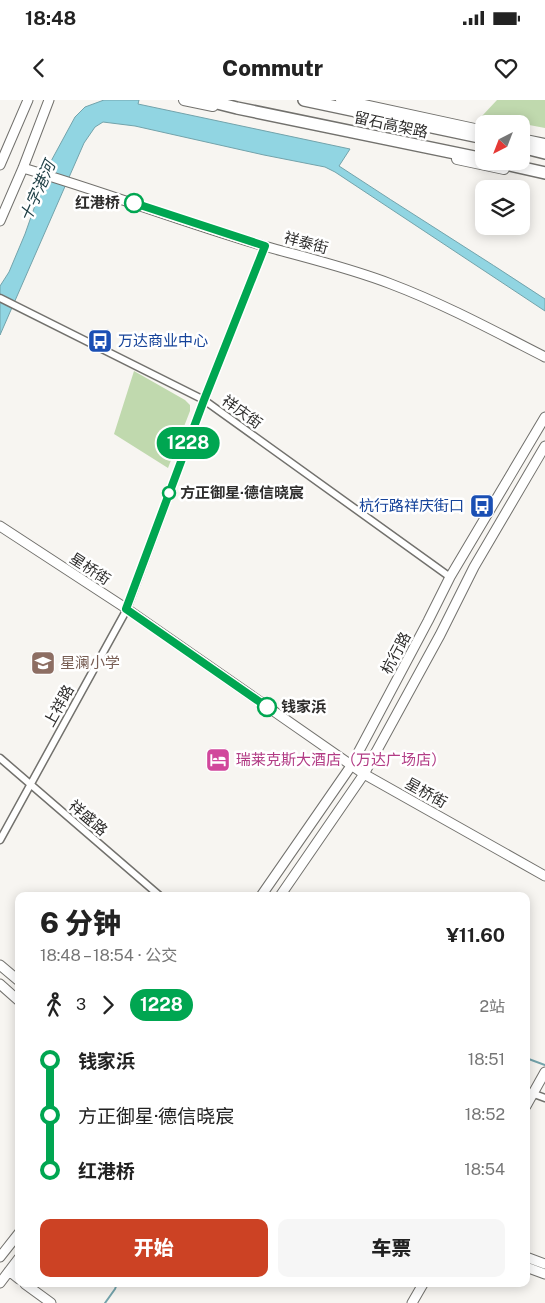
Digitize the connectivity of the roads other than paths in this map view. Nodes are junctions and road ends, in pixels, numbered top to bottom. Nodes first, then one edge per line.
1 (28, 100) edge
2 (49, 100) edge
3 (184, 100) edge
4 (205, 100) edge
5 (304, 100) edge
6 (341, 100) edge
7 (475, 129) edge
8 (475, 136) edge
9 (530, 141) edge
10 (545, 144) edge
11 (530, 149) edge
12 (545, 153) edge
13 (475, 157) edge
14 (0, 162) edge
15 (23, 168) junction
16 (530, 170) edge
17 (545, 173) edge
18 (545, 178) edge
19 (0, 221) edge
20 (265, 246) junction
21 (0, 298) edge
22 (545, 357) edge
23 (204, 400) junction
24 (545, 416) edge
25 (545, 446) edge
26 (0, 526) edge
27 (450, 577) junction
28 (126, 609) junction
29 (0, 758) edge
30 (351, 766) junction
31 (364, 774) junction
32 (31, 785) junction
33 (0, 840) edge
34 (545, 876) edge
35 (155, 892) edge
36 (263, 892) edge
37 (283, 892) edge
38 (0, 965) edge
39 (15, 978) edge
40 (0, 984) edge
41 (15, 997) edge
42 (545, 1072) edge
43 (530, 1093) edge
44 (545, 1098) edge
45 (15, 1238) edge
46 (0, 1257) edge
47 (530, 1258) edge
48 (15, 1263) edge
49 (545, 1264) edge
50 (530, 1268) edge
51 (8, 1271) junction
52 (545, 1274) edge
53 (15, 1276) edge
54 (0, 1283) edge
55 (29, 1287) edge
56 (421, 1287) edge
57 (50, 1303) edge
58 (412, 1303) edge

1 - 14 street
2 - 15 street
3 - 18 main road
4 - 13 highway, 留石高架路
5 - 8 highway, 留石高架路
6 - 7 main road
9 - 10 main road
11 - 12 highway
15 - 19 street
15 - 20 street, 祥泰街
16 - 17 highway
20 - 22 street, 祥泰街
20 - 23 street, 上祥路
21 - 23 street, 祥庆街
23 - 27 street, 祥庆街
23 - 28 street, 上祥路
24 - 27 street, 杭行路
25 - 31 street, 杭行路
26 - 28 street, 星桥街
27 - 30 street, 杭行路
28 - 30 street, 星桥街
28 - 32 street, 上祥路
29 - 32 street, 祥盛路
30 - 31 street, 星桥街
30 - 36 street, 杭行路
31 - 34 street, 星桥街
31 - 37 street, 杭行路
32 - 33 street, 上祥路
32 - 35 street, 祥盛路
38 - 39 street
40 - 41 street
42 - 43 street
43 - 44 street
45 - 46 street
47 - 49 street
48 - 51 street
50 - 52 street
51 - 53 street
51 - 54 street
55 - 57 street
56 - 58 street

